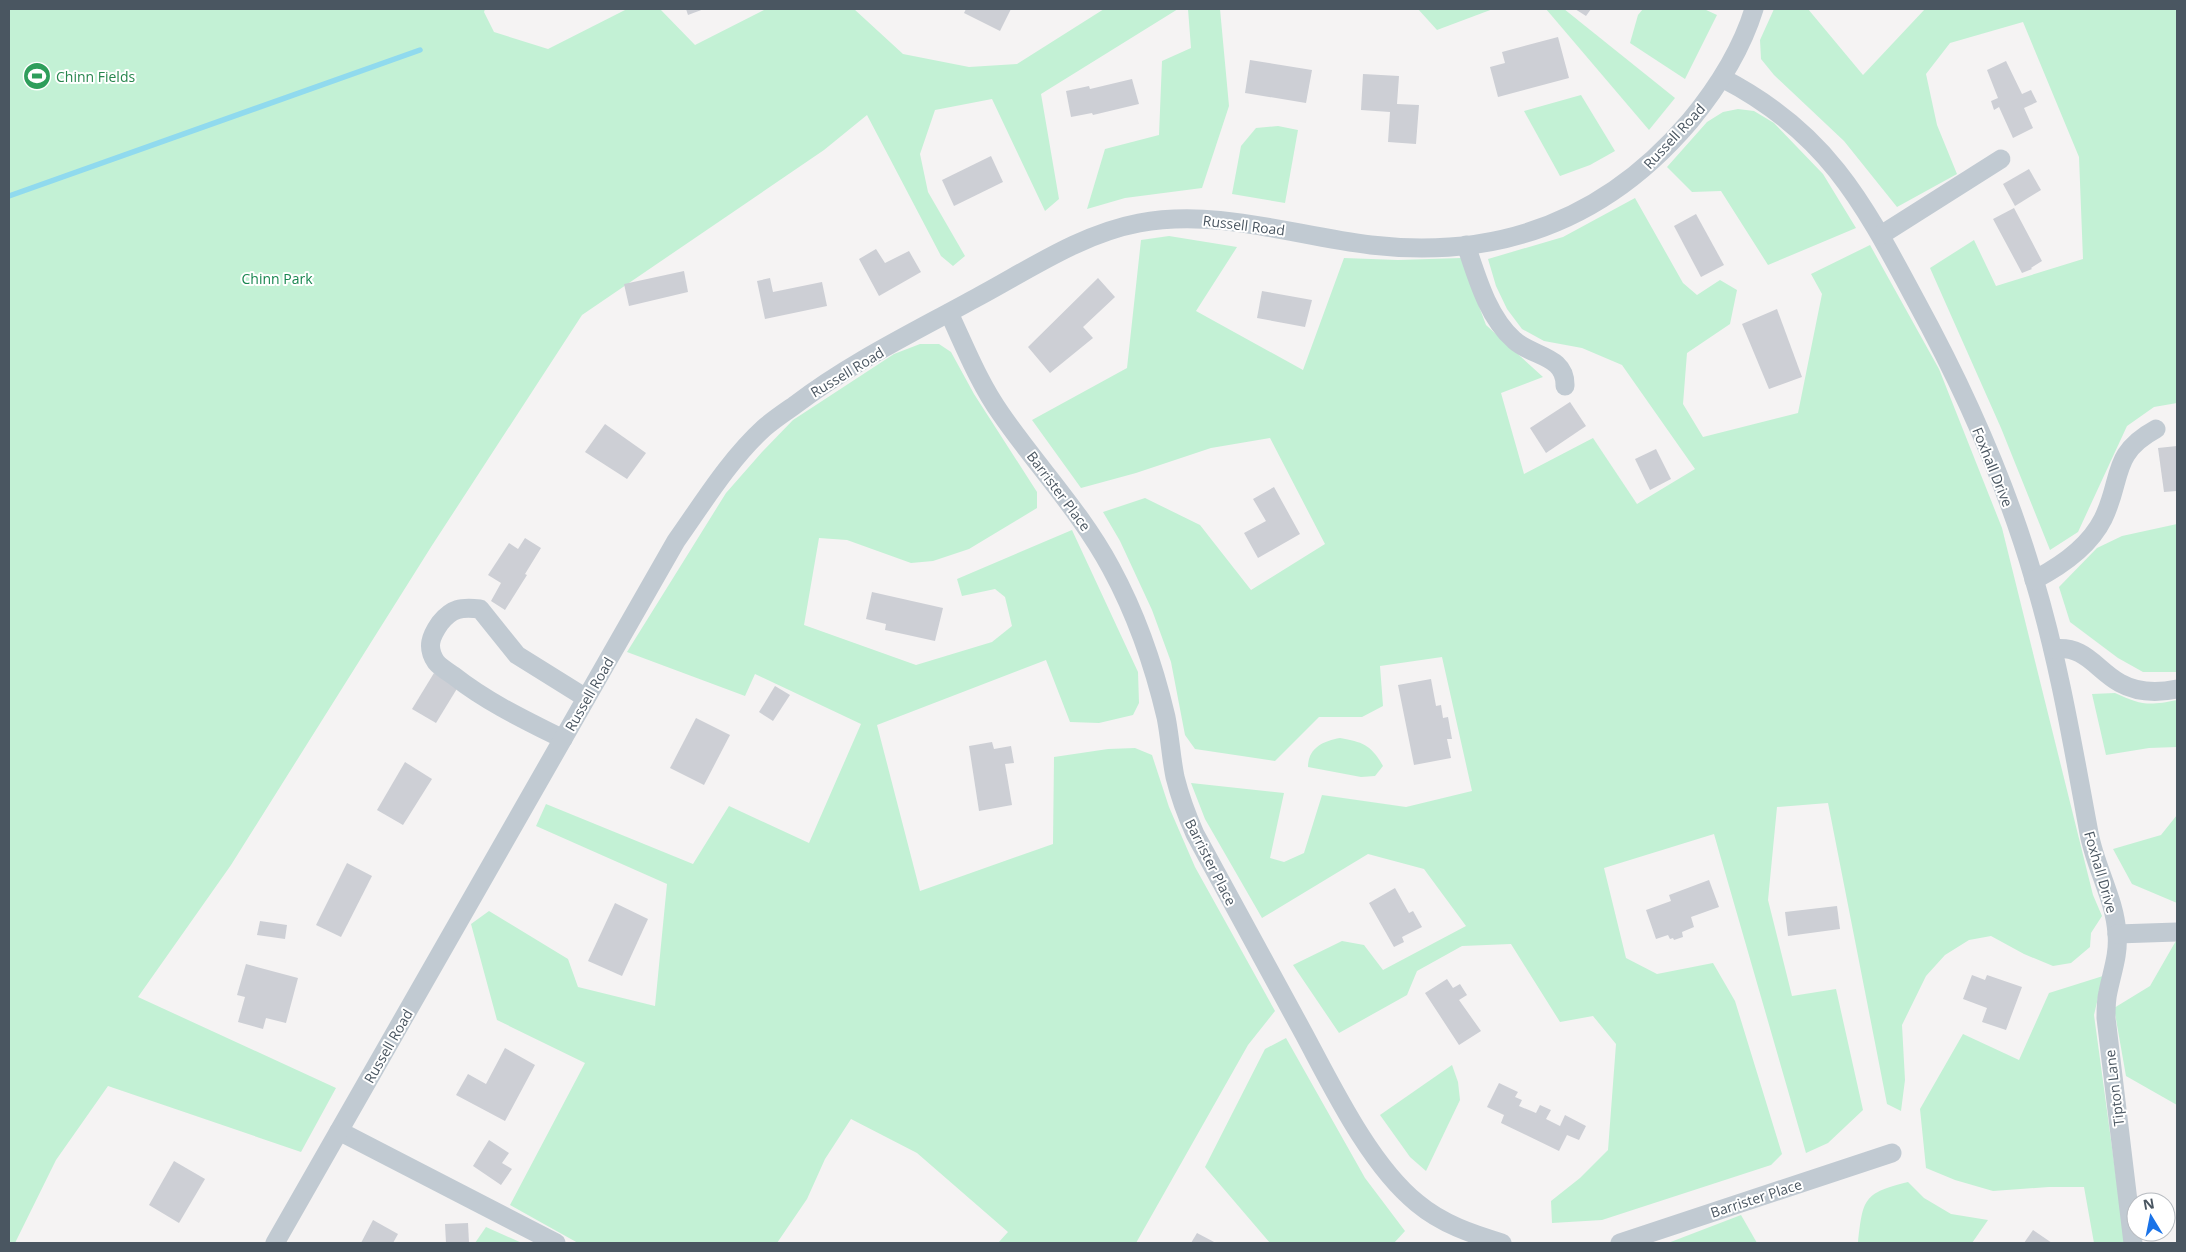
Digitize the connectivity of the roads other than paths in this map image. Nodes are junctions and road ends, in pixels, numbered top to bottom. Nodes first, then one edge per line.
1 (1754, 9) edge
2 (1722, 78) junction
3 (2001, 159) dead end
4 (1881, 235) junction
5 (1466, 245) junction
6 (949, 313) junction
7 (1565, 386) dead end
8 (2156, 429) dead end
9 (2034, 580) junction
10 (2053, 649) junction
11 (2177, 689) edge
12 (586, 698) junction
13 (563, 739) junction
14 (2177, 932) edge
15 (2117, 934) junction
16 (339, 1131) junction
17 (1892, 1153) dead end
18 (275, 1243) edge
19 (556, 1243) edge
20 (1502, 1243) edge
21 (1620, 1243) edge
22 (2133, 1243) edge

1 - 2 street, Russell Road
2 - 4 street, Foxhall Drive
2 - 5 street, Russell Road
3 - 4 street
4 - 9 street, Foxhall Drive
5 - 6 street, Russell Road
5 - 7 street
6 - 12 street, Russell Road
6 - 20 street, Barrister Place
8 - 9 street
9 - 10 street, Foxhall Drive
10 - 11 street
10 - 15 street, Foxhall Drive
12 - 13 street, Russell Road
12 - 13 street
13 - 16 street, Russell Road
14 - 15 street
15 - 22 street, Tipton Lane
16 - 18 street, Russell Road
16 - 19 street
17 - 21 street, Barrister Place

